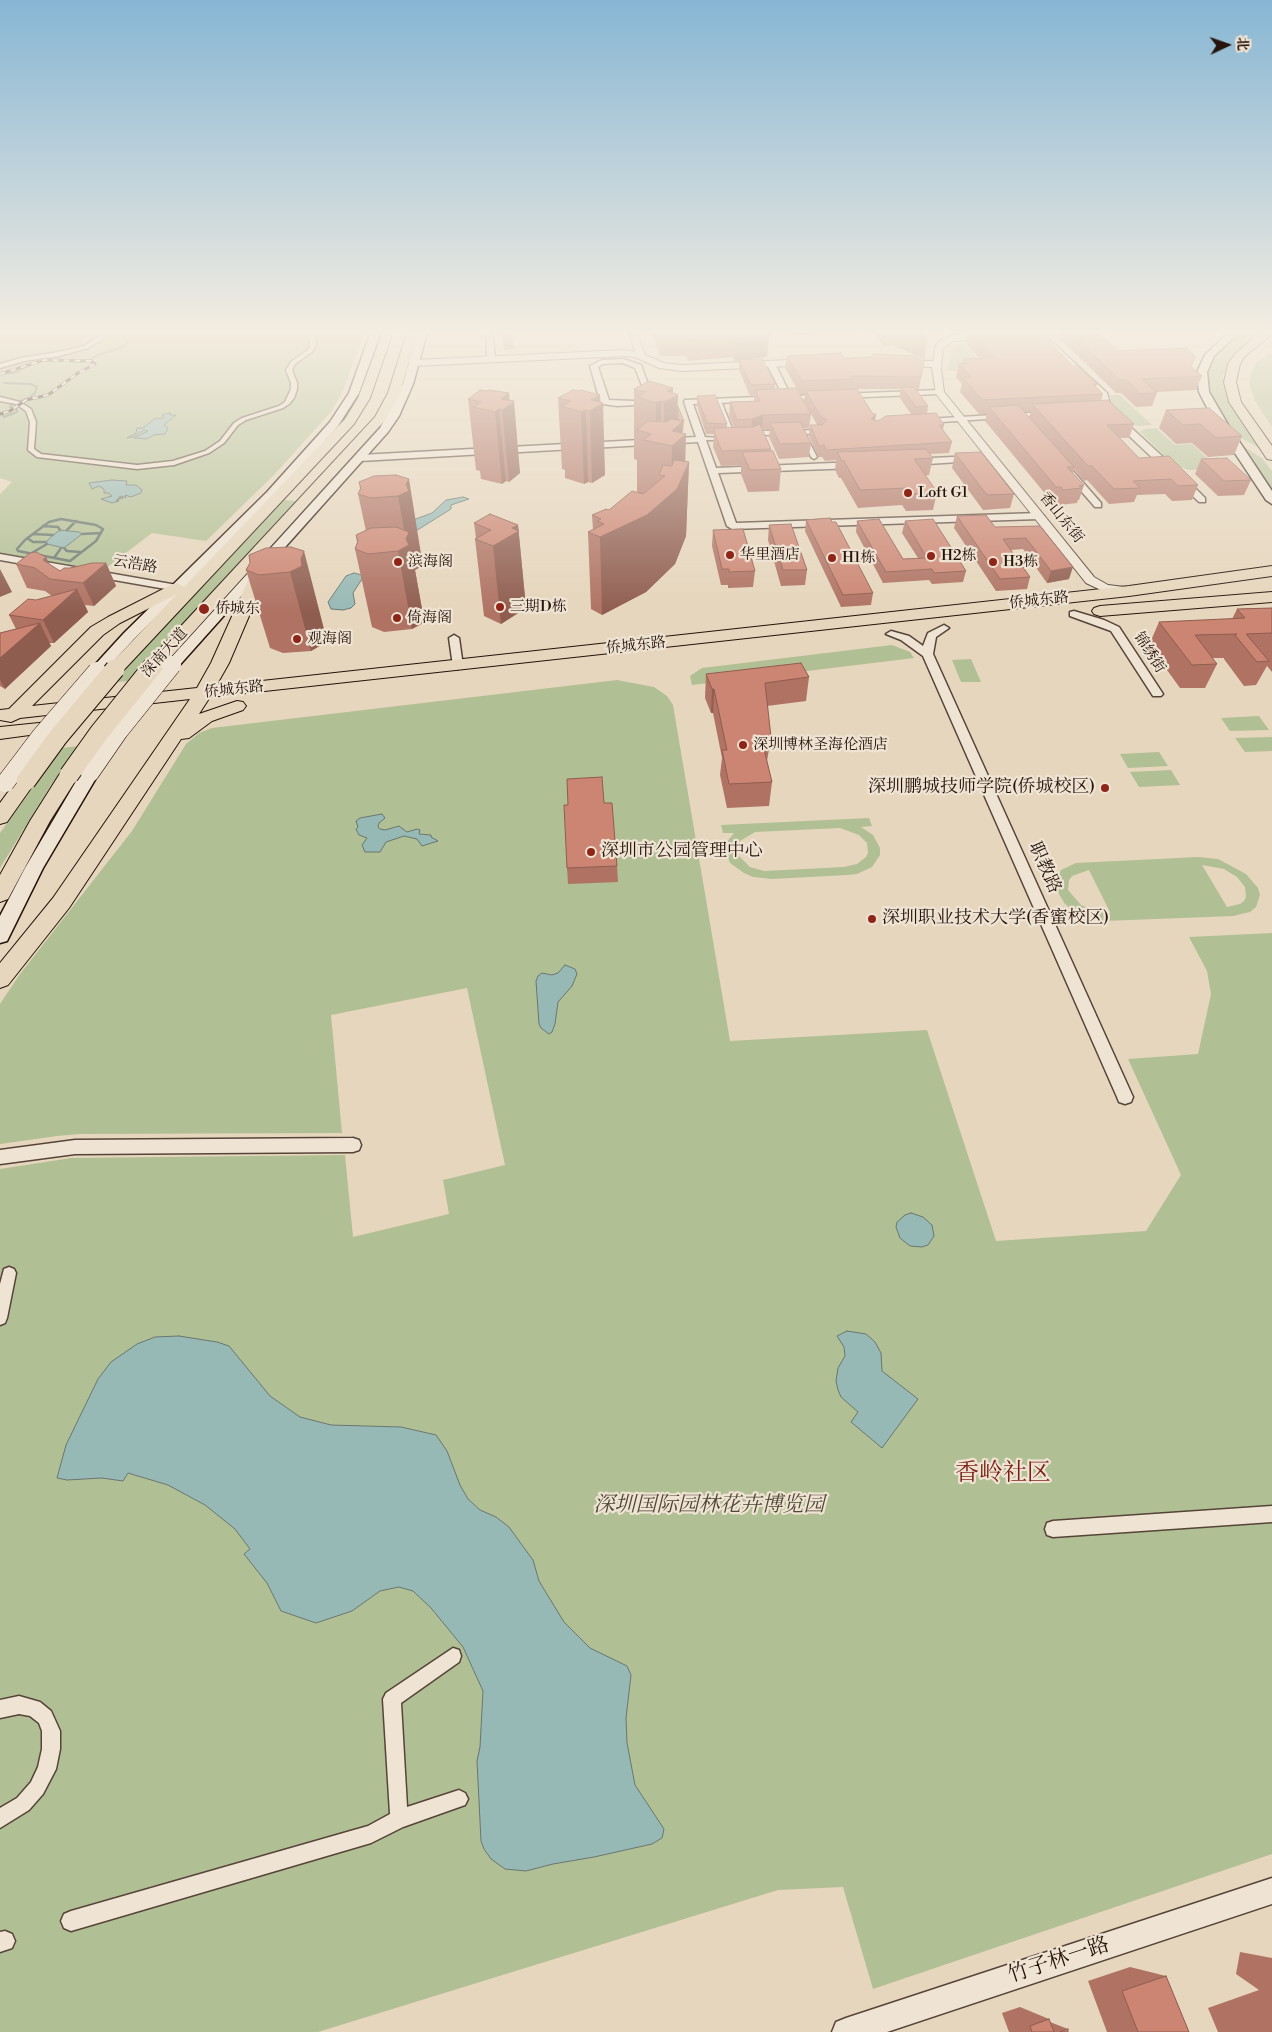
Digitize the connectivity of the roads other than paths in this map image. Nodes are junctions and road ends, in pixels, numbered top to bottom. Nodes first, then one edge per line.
1 (34, 424) edge
2 (236, 424) edge
3 (333, 424) edge
4 (346, 424) edge
5 (376, 424) edge
6 (379, 424) edge
7 (387, 424) edge
8 (694, 424) edge
9 (727, 424) edge
10 (812, 424) edge
11 (965, 424) edge
12 (1122, 424) edge
13 (1222, 424) edge
14 (1249, 424) edge
15 (1265, 424) edge
16 (1267, 427) dead end
17 (801, 432) junction
18 (1226, 432) junction
19 (762, 433) junction
20 (733, 438) junction
21 (701, 439) junction
22 (766, 442) edge
23 (363, 453) junction
24 (320, 455) junction
25 (814, 457) dead end
26 (992, 458) junction
27 (1272, 458) edge
28 (774, 459) edge
29 (904, 462) edge
30 (866, 464) edge
31 (778, 468) junction
32 (1065, 468) edge
33 (713, 471) junction
34 (342, 477) junction
35 (284, 480) junction
36 (312, 495) junction
37 (1202, 500) dead end
38 (1272, 500) edge
39 (1098, 505) dead end
40 (1039, 516) junction
41 (0, 557) edge
42 (264, 562) junction
43 (1269, 572) edge
44 (1090, 580) junction
45 (177, 588) junction
46 (1272, 597) edge
47 (1128, 600) junction
48 (1074, 606) junction
49 (1055, 616) dead end
50 (962, 626) dead end
51 (944, 628) junction
52 (1115, 629) junction
53 (891, 634) junction
54 (871, 636) dead end
55 (454, 638) dead end
56 (928, 654) junction
57 (220, 663) junction
58 (106, 670) junction
59 (461, 677) junction
60 (491, 678) dead end
61 (269, 686) junction
62 (1157, 694) dead end
63 (256, 703) dead end
64 (190, 706) junction
65 (237, 706) junction
66 (5, 711) edge
67 (155, 714) dead end
68 (0, 731) edge
69 (171, 743) junction
70 (2, 786) edge
71 (0, 817) edge
72 (0, 894) edge
73 (0, 936) edge
74 (0, 979) edge
75 (1125, 1097) dead end
76 (353, 1145) dead end
77 (0, 1157) edge
78 (9, 1273) dead end
79 (0, 1318) edge
80 (1272, 1514) edge
81 (1053, 1528) dead end
82 (453, 1656) dead end
83 (0, 1709) edge
84 (459, 1799) dead end
85 (0, 1819) edge
86 (399, 1819) junction
87 (1272, 1891) edge
88 (71, 1921) dead end
89 (846, 2032) edge

1 - 2 street
3 - 35 main road
4 - 24 main road, 深南大道
5 - 36 main road, 深南大道
6 - 23 main road
7 - 23 main road
8 - 21 street
9 - 20 street
10 - 17 street
11 - 26 street, 香山东街
12 - 37 street
13 - 18 main road
14 - 27 main road
15 - 16 main road
17 - 19 street
17 - 25 street
18 - 27 main road
18 - 38 main road
19 - 20 street
19 - 22 street
20 - 21 street
21 - 23 street
21 - 33 street
23 - 34 main road
24 - 35 main road
24 - 58 main road, 深南大道
26 - 29 street
26 - 40 street, 香山东街
28 - 31 street
30 - 31 street
31 - 33 street
32 - 39 street
33 - 40 street
34 - 36 main road
34 - 42 main road
35 - 45 main road
36 - 72 main road, 深南大道, bridge
40 - 44 street, 香山东街
41 - 45 street, 云浩路
42 - 57 main road
42 - 73 main road, bridge
43 - 47 main road, 侨城东路
44 - 47 street
44 - 48 street
45 - 58 main road
45 - 66 main road
46 - 47 main road, 侨城东路
47 - 48 main road, 侨城东路
47 - 52 street, 锦绣街
48 - 49 main road, 侨城东路
48 - 52 street, 锦绣街
48 - 59 main road, 侨城东路
50 - 51 main road
51 - 53 main road
51 - 56 street
52 - 62 street, 锦绣街
53 - 54 main road
53 - 56 street
55 - 59 street
56 - 75 street, 职教路
57 - 61 main road
57 - 64 main road
58 - 70 main road, bridge
58 - 71 main road, 深南大道, bridge
59 - 60 main road, 侨城东路
59 - 61 main road, 侨城东路
61 - 64 main road, 侨城东路
63 - 65 main road, 侨城东路
64 - 65 main road, 侨城东路
64 - 66 main road, 侨城东路
64 - 69 main road
65 - 69 main road
66 - 68 main road
67 - 68 main road
69 - 74 main road
76 - 77 street
78 - 79 street
80 - 81 street
82 - 86 street
83 - 85 street
84 - 86 street
86 - 88 street
87 - 89 street, 竹子林一路

